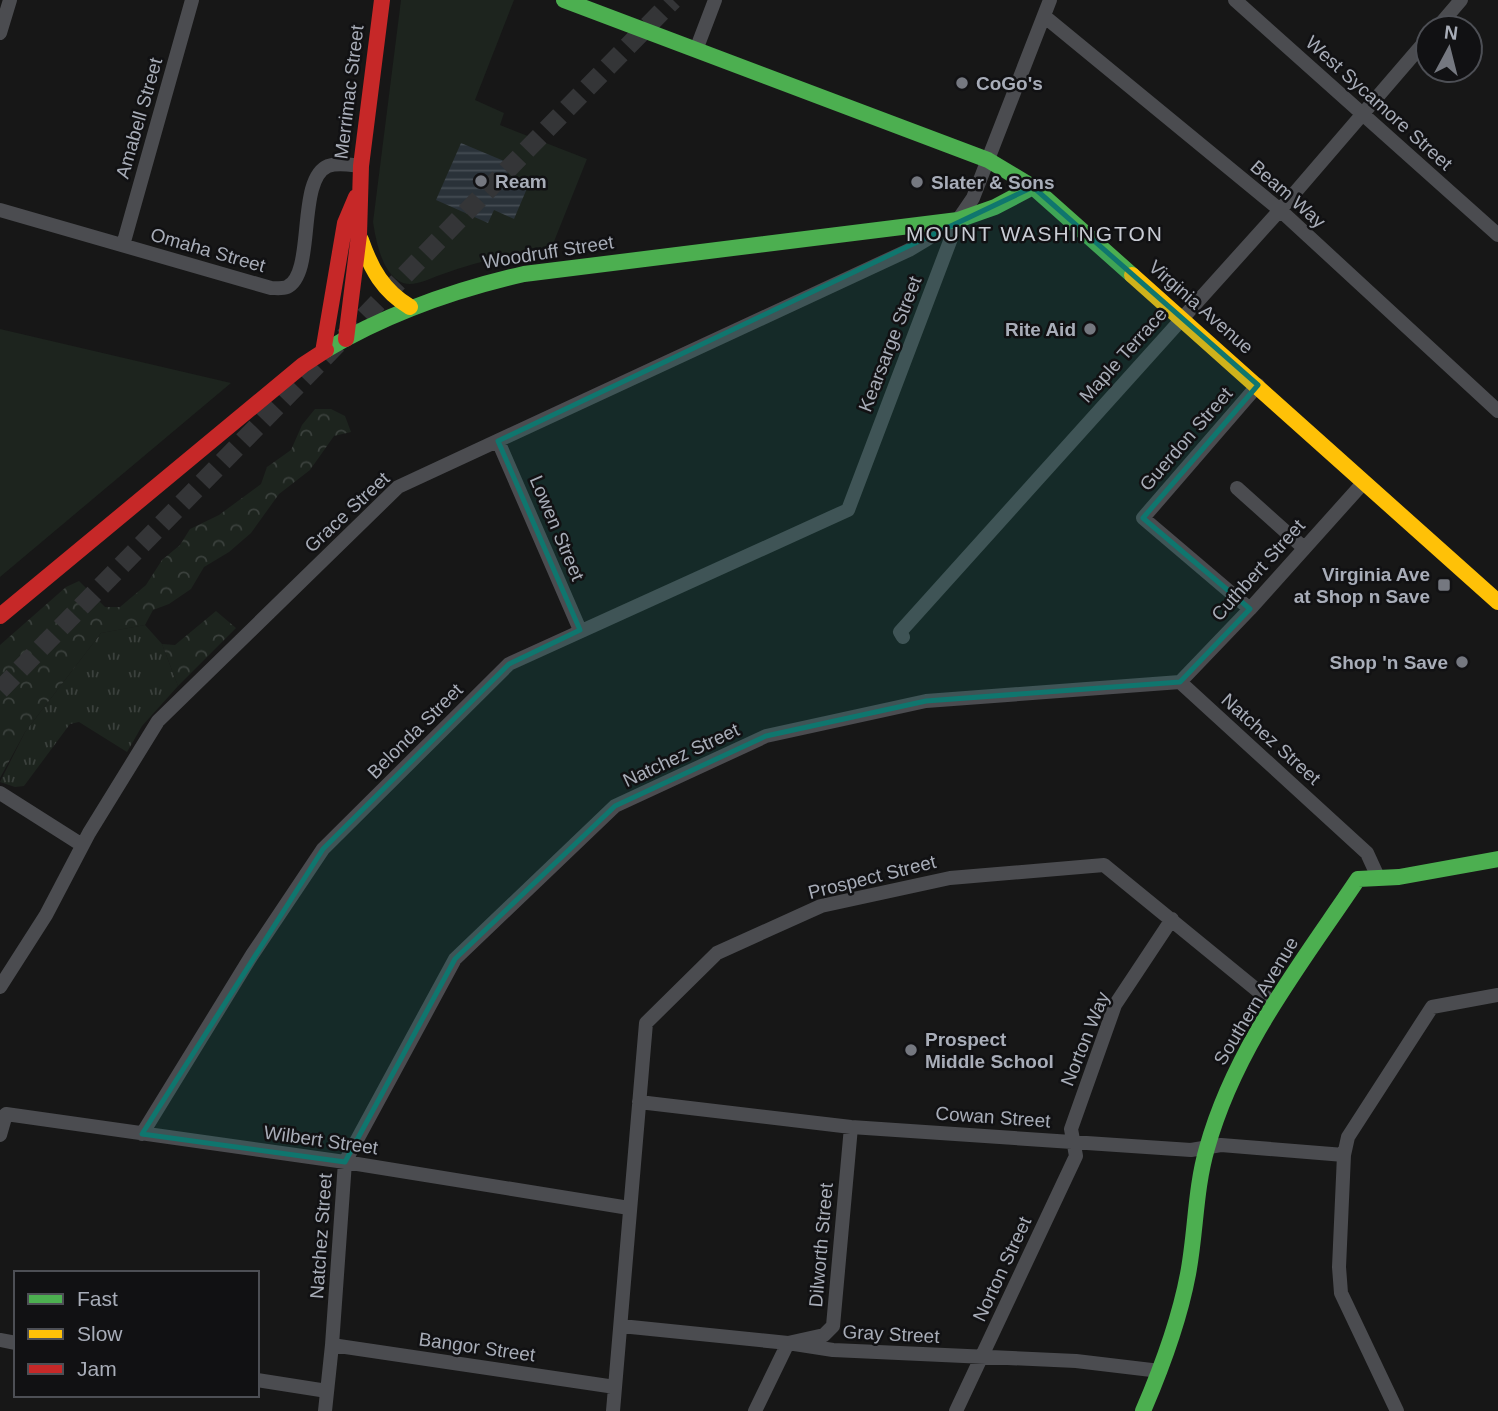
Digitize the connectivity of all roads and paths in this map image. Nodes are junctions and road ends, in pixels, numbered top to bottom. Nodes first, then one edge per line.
1 (10, 0) edge
2 (192, 0) edge
3 (382, 0) edge
4 (564, 0) edge
5 (715, 0) edge
6 (1050, 0) edge
7 (1235, 0) edge
8 (1461, 0) edge
9 (1449, 14) edge
10 (1044, 16) junction
11 (0, 33) edge
12 (696, 50) junction
13 (1414, 55) edge
14 (1363, 115) junction
15 (988, 160) junction
16 (361, 166) junction
17 (1033, 187) junction
18 (359, 190) junction
19 (0, 209) edge
20 (1280, 210) junction
21 (958, 220) junction
22 (359, 234) junction
23 (1498, 235) edge
24 (123, 246) junction
25 (410, 307) junction
26 (1182, 317) junction
27 (346, 339) junction
28 (323, 352) junction
29 (1258, 385) junction
30 (1498, 411) edge
31 (498, 441) junction
32 (1364, 482) junction
33 (1237, 488) dead end
34 (848, 510) joint
35 (1304, 548) junction
36 (1498, 602) edge
37 (1250, 609) junction
38 (0, 616) edge
39 (580, 630) junction
40 (901, 635) dead end
41 (1180, 682) junction
42 (0, 793) edge
43 (82, 845) junction
44 (1498, 859) edge
45 (1378, 877) junction
46 (1172, 919) junction
47 (0, 987) edge
48 (1498, 995) edge
49 (1274, 1004) junction
50 (639, 1102) junction
51 (851, 1127) junction
52 (142, 1134) junction
53 (0, 1135) edge
54 (1073, 1142) junction
55 (1206, 1148) junction
56 (1344, 1155) junction
57 (345, 1162) junction
58 (629, 1208) junction
59 (621, 1326) junction
60 (788, 1343) junction
61 (332, 1345) junction
62 (982, 1358) junction
63 (1160, 1371) junction
64 (259, 1380) edge
65 (615, 1387) junction
66 (327, 1391) junction
67 (325, 1411) edge
68 (613, 1411) edge
69 (755, 1411) edge
70 (956, 1411) edge
71 (1143, 1411) edge
72 (1397, 1411) edge

1 - 11 street
2 - 24 street, Amabell Street
3 - 16 street, Merrimac Street
4 - 12 street, Virginia Avenue
5 - 12 street
6 - 10 street, Kearsarge Street
7 - 14 street, West Sycamore Street
8 - 9 street
10 - 15 street, Kearsarge Street
10 - 20 street, Beam Way
12 - 15 street, Virginia Avenue
13 - 14 street, Maple Terrace
14 - 20 street, Maple Terrace
14 - 23 street, West Sycamore Street
15 - 17 street, Virginia Avenue
15 - 21 street, Kearsarge Street
16 - 18 street, Merrimac Street
16 - 24 street, Omaha Street
17 - 21 street, Woodruff Street
17 - 26 street, Virginia Avenue
18 - 22 street, Merrimac Street
18 - 28 street, Merrimac Street
19 - 24 street, Omaha Street
20 - 26 street, Maple Terrace
20 - 30 street, Beam Way
21 - 25 street, Woodruff Street
21 - 31 street, Grace Street
21 - 34 street, Kearsarge Street
22 - 25 street
22 - 27 street, Merrimac Street
25 - 27 street, Woodruff Street
26 - 29 street, Virginia Avenue
26 - 40 street, Maple Terrace
27 - 28 street, Woodruff Street
28 - 38 street, Woodruff Street
29 - 32 street, Virginia Avenue
29 - 37 street, Guerdon Street
31 - 39 street, Lowen Street
31 - 43 street, Grace Street
32 - 35 street, Cuthbert Street
32 - 36 street, Virginia Avenue
33 - 35 street
34 - 39 street, Belonda Street
35 - 37 street, Cuthbert Street
37 - 41 street, Cuthbert Street
39 - 52 street, Belonda Street
41 - 45 street, Natchez Street
41 - 57 street, Natchez Street
42 - 43 street
43 - 47 street, Grace Street
44 - 45 street, Southern Avenue
45 - 49 street, Southern Avenue
46 - 49 street, Prospect Street
46 - 50 street, Prospect Street
46 - 54 street, Norton Way
48 - 56 street
49 - 55 street, Southern Avenue
50 - 51 street, Cowan Street
50 - 58 street, Prospect Street
51 - 54 street, Cowan Street
51 - 60 street, Dilworth Street
52 - 53 street, Wilbert Street
52 - 57 street, Wilbert Street
54 - 55 street, Cowan Street
54 - 62 street, Norton Street
55 - 56 street, Cowan Street
55 - 63 street, Southern Avenue
56 - 72 street
57 - 58 street, Wilbert Street
57 - 61 street, Natchez Street
58 - 59 street, Prospect Street
59 - 60 street, Gray Street
59 - 65 street, Prospect Street
60 - 62 street, Gray Street
60 - 69 street
61 - 65 street, Bangor Street
61 - 66 street, Natchez Street
62 - 63 street, Gray Street
62 - 70 street, Norton Street
63 - 71 street, Southern Avenue
64 - 66 street
65 - 68 street, Prospect Street
66 - 67 street, Natchez Street

